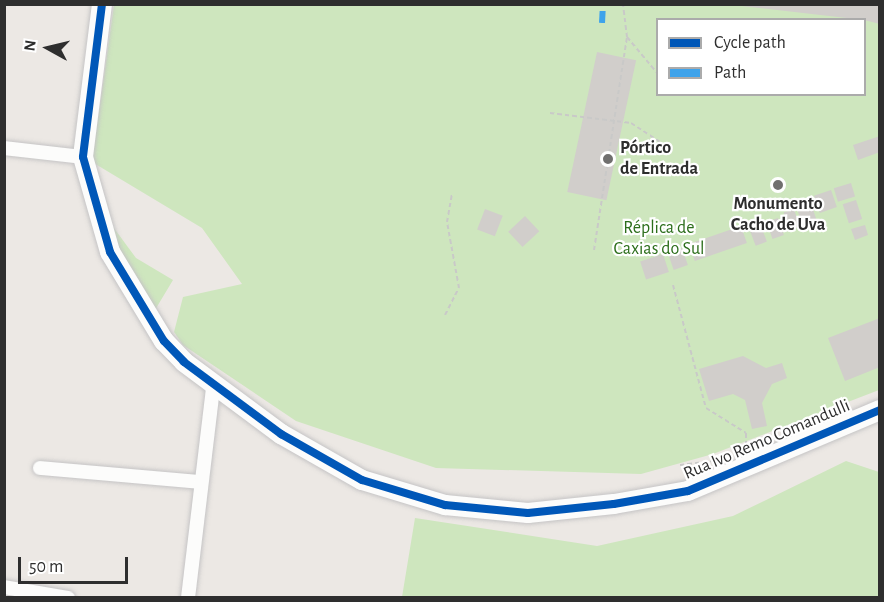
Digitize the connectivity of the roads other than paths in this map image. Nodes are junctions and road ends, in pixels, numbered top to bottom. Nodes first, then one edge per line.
1 (102, 4) edge
2 (4, 148) edge
3 (83, 157) junction
4 (213, 387) junction
5 (879, 410) edge
6 (40, 468) dead end
7 (200, 482) junction
8 (4, 587) edge
9 (68, 597) edge
10 (188, 597) edge

1 - 3 street
2 - 3 street
3 - 4 street, Rua Ivo Remo Comandulli
4 - 5 street, Rua Ivo Remo Comandulli
4 - 7 street
6 - 7 street
7 - 10 street
8 - 9 street

